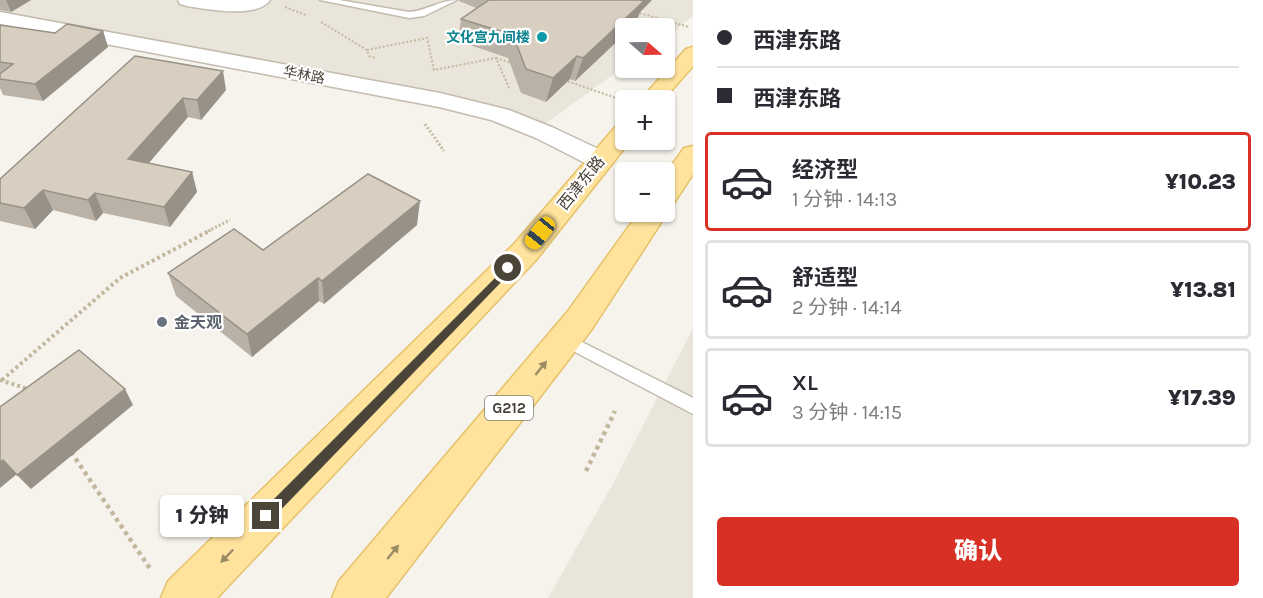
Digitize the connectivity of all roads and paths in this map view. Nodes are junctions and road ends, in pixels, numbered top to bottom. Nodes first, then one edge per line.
1 (188, 0) edge
2 (324, 0) edge
3 (453, 0) edge
4 (256, 2) edge
5 (626, 9) edge
6 (308, 16) dead end
7 (0, 18) edge
8 (317, 21) dead end
9 (693, 28) edge
10 (367, 50) junction
11 (693, 53) edge
12 (369, 56) dead end
13 (496, 58) junction
14 (518, 65) edge
15 (561, 79) edge
16 (660, 90) edge
17 (615, 97) edge
18 (514, 98) dead end
19 (615, 143) edge
20 (693, 154) edge
21 (600, 160) junction
22 (675, 180) edge
23 (230, 220) dead end
24 (647, 222) edge
25 (564, 339) junction
26 (1, 381) edge
27 (34, 399) edge
28 (693, 406) edge
29 (615, 411) dead end
30 (67, 446) edge
31 (586, 471) dead end
32 (171, 589) edge
33 (356, 598) edge

1 - 4 street
2 - 3 lane
4 - 6 path
5 - 9 path
7 - 21 street, 华林路
8 - 10 path
10 - 12 path
10 - 13 path
11 - 16 main road
13 - 14 path
13 - 18 path
15 - 17 path
19 - 21 main road, 西津东路
20 - 22 main road
21 -> 32 main road, 西津东路
23 - 26 path
24 - 25 main road, G212
25 - 28 lane
33 -> 25 main road, G212
26 - 27 path
29 - 31 path
30 - 32 path

